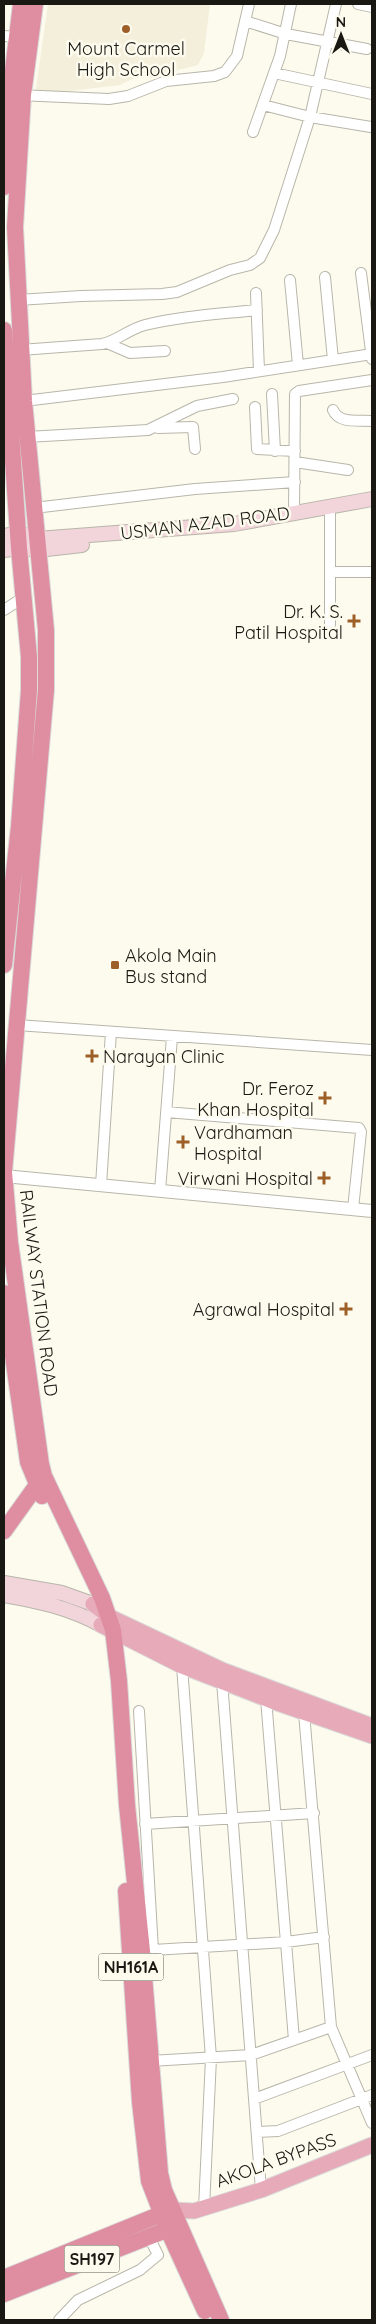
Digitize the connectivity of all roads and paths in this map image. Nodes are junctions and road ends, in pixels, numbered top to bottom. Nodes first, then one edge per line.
1 (21, 4) edge
2 (35, 4) edge
3 (249, 4) edge
4 (291, 4) edge
5 (336, 4) edge
6 (358, 4) edge
7 (372, 7) edge
8 (245, 21) junction
9 (286, 34) junction
10 (10, 37) edge
11 (326, 40) junction
12 (367, 49) dead end
13 (274, 73) junction
14 (319, 83) junction
15 (12, 87) edge
16 (372, 94) edge
17 (263, 105) junction
18 (310, 117) junction
19 (371, 127) dead end
20 (253, 132) dead end
21 (4, 188) edge
22 (361, 273) dead end
23 (325, 277) dead end
24 (290, 280) dead end
25 (256, 292) dead end
26 (18, 300) junction
27 (258, 310) junction
28 (4, 330) edge
29 (107, 343) junction
30 (20, 350) junction
31 (165, 351) dead end
32 (372, 357) edge
33 (333, 360) junction
34 (298, 365) junction
35 (260, 371) junction
36 (372, 380) edge
37 (272, 394) dead end
38 (233, 399) dead end
39 (24, 401) junction
40 (255, 407) dead end
41 (333, 410) dead end
42 (372, 421) edge
43 (154, 428) junction
44 (27, 437) junction
45 (195, 449) dead end
46 (295, 450) junction
47 (275, 451) junction
48 (295, 462) junction
49 (348, 470) dead end
50 (294, 482) junction
51 (372, 499) edge
52 (372, 507) edge
53 (34, 508) junction
54 (294, 513) junction
55 (330, 513) junction
56 (11, 542) edge
57 (38, 545) junction
58 (330, 572) junction
59 (372, 572) edge
60 (24, 597) junction
61 (4, 610) edge
62 (330, 625) dead end
63 (4, 962) edge
64 (23, 965) junction
65 (17, 1025) junction
66 (111, 1032) junction
67 (172, 1037) junction
68 (372, 1046) edge
69 (372, 1050) edge
70 (166, 1112) junction
71 (4, 1181) edge
72 (101, 1185) junction
73 (160, 1191) junction
74 (353, 1209) junction
75 (372, 1211) edge
76 (372, 1219) edge
77 (4, 1294) edge
78 (40, 1481) junction
79 (4, 1531) edge
80 (4, 1582) edge
81 (4, 1595) edge
82 (93, 1604) junction
83 (108, 1624) junction
84 (182, 1666) junction
85 (222, 1681) junction
86 (266, 1699) junction
87 (139, 1711) dead end
88 (304, 1713) junction
89 (372, 1726) edge
90 (372, 1736) edge
91 (314, 1813) junction
92 (275, 1815) junction
93 (233, 1818) junction
94 (195, 1820) junction
95 (145, 1824) junction
96 (324, 1937) junction
97 (286, 1942) junction
98 (243, 1944) junction
99 (204, 1947) junction
100 (331, 2026) junction
101 (294, 2040) junction
102 (251, 2055) junction
103 (372, 2055) edge
104 (211, 2058) junction
105 (150, 2061) junction
106 (347, 2065) junction
107 (372, 2095) edge
108 (254, 2099) junction
109 (362, 2099) junction
110 (372, 2123) edge
111 (257, 2132) junction
112 (372, 2145) edge
113 (261, 2190) junction
114 (199, 2209) junction
115 (170, 2219) junction
116 (149, 2237) junction
117 (4, 2278) edge
118 (4, 2294) edge
119 (59, 2320) edge
120 (209, 2320) edge
121 (221, 2320) edge

1 - 10 highway, RAILWAY STATION ROAD / NH161A
2 - 15 highway, RAILWAY STATION ROAD / NH161A
3 - 8 street
4 - 9 street
5 - 11 street
6 - 7 street
8 - 9 street
8 - 15 street
9 - 11 street
9 - 13 street
10 - 15 highway, RAILWAY STATION ROAD / NH161A
11 - 12 street
11 - 14 street
13 - 14 street
13 - 17 street
14 - 16 street
14 - 18 street
15 - 21 highway, RAILWAY STATION ROAD / NH161A
15 - 26 highway, RAILWAY STATION ROAD / NH161A
17 - 18 street
17 - 20 street
18 - 19 street
18 - 26 street
22 - 32 street
23 - 33 street
24 - 34 street
25 - 27 street
26 - 30 highway, RAILWAY STATION ROAD / NH161A
27 - 29 street
27 - 35 street
28 - 56 highway
29 - 30 street
29 - 31 street
30 - 39 highway, RAILWAY STATION ROAD / NH161A
32 - 33 street
33 - 34 street
34 - 35 street
35 - 39 street
36 - 46 street
37 - 47 street
38 - 43 street
39 - 44 highway, RAILWAY STATION ROAD / NH161A
40 - 47 street
41 - 42 street
43 - 44 street
43 - 45 street
44 - 53 highway, RAILWAY STATION ROAD / NH161A
46 - 47 street
46 - 48 street
48 - 49 street
48 - 50 street
50 - 53 street
50 - 54 street
51 - 54 main road, USMAN AZAD ROAD
52 - 55 main road, USMAN AZAD ROAD
53 - 57 highway, RAILWAY STATION ROAD / NH161A
54 - 57 main road, USMAN AZAD ROAD
55 - 57 main road, USMAN AZAD ROAD
55 - 58 street
56 - 57 main road
56 - 60 highway
57 - 64 highway, RAILWAY STATION ROAD / NH161A
58 - 59 street
58 - 62 street
60 - 61 street
60 - 63 highway
63 - 64 main road
64 - 65 highway, RAILWAY STATION ROAD / NH161A
65 - 66 street
65 - 71 highway, RAILWAY STATION ROAD / NH161A
66 - 67 street
66 - 72 street
67 - 69 street
67 - 70 street
68 - 69 street
70 - 73 street
70 - 74 street
71 - 72 street
71 - 76 street
71 - 78 highway, RAILWAY STATION ROAD / NH161A
72 - 73 street
73 - 74 street
74 - 75 street
77 - 78 highway, RAILWAY STATION ROAD / NH161A
78 - 79 highway
78 - 82 highway, RAILWAY STATION ROAD / NH161A
78 - 83 highway, RAILWAY STATION ROAD / NH161A
80 - 82 main road
81 - 83 main road
82 - 83 highway, NH161A
83 - 84 main road
83 - 89 main road
83 - 105 highway, NH161A
83 - 115 highway, NH161A
84 - 85 main road
84 - 94 street
85 - 86 main road
85 - 93 street
86 - 88 main road
86 - 92 street
87 - 95 street
88 - 90 main road
88 - 91 street
91 - 92 street
91 - 96 street
92 - 93 street
92 - 97 street
93 - 94 street
93 - 98 street
94 - 95 street
94 - 99 street
95 - 99 street
96 - 97 street
96 - 100 street
97 - 98 street
97 - 101 street
98 - 99 street
98 - 102 street
99 - 104 street
100 - 101 street
100 - 106 street
101 - 102 street
102 - 104 street
102 - 108 street
103 - 106 street
104 - 105 street
104 - 114 street
105 - 115 highway, NH161A
106 - 108 street
106 - 109 street
107 - 109 street
108 - 111 street
109 - 110 street
109 - 111 street
111 - 113 street
112 - 113 main road, AKOLA BYPASS
113 - 114 main road, AKOLA BYPASS
114 - 115 main road, AKOLA BYPASS
115 - 116 highway, AKOLA BYPASS / SH197
115 - 117 highway, AKOLA BYPASS / SH197
115 - 120 highway, NH161A
115 - 121 highway, NH161A
116 - 118 highway, AKOLA BYPASS / SH197
116 - 119 street

